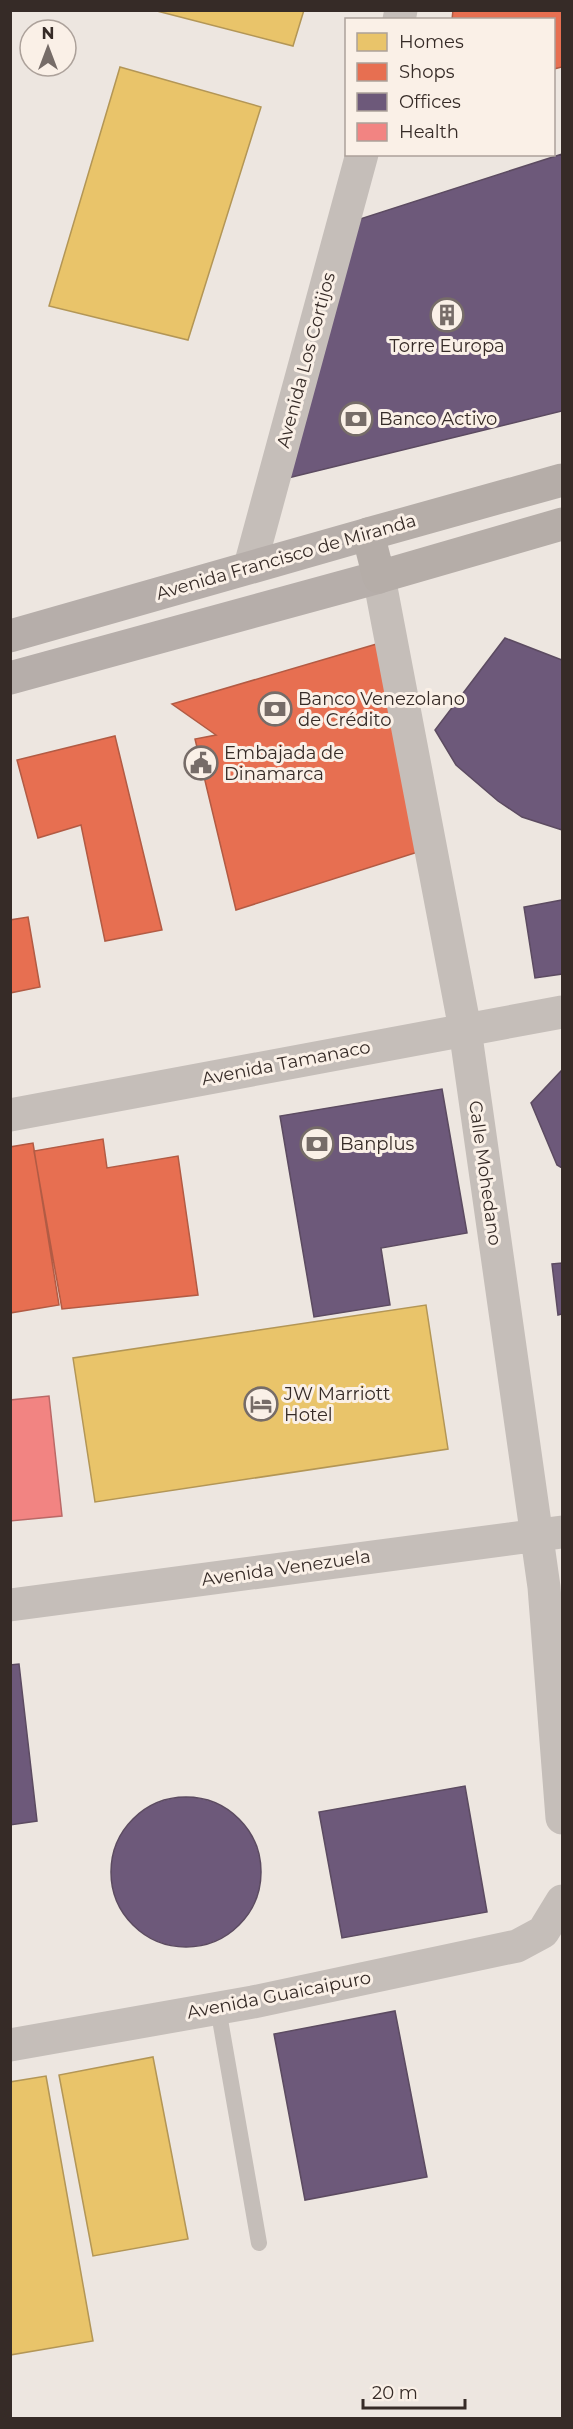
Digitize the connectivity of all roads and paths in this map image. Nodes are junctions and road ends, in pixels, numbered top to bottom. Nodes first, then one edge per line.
1 (361, 156) edge
2 (562, 480) edge
3 (562, 524) edge
4 (368, 534) junction
5 (250, 566) junction
6 (379, 576) junction
7 (10, 636) edge
8 (10, 678) edge
9 (562, 1012) edge
10 (465, 1029) junction
11 (10, 1115) edge
12 (549, 1534) edge
13 (10, 1605) edge
14 (562, 1818) edge
15 (562, 1901) edge
16 (218, 2008) junction
17 (10, 2044) edge
18 (259, 2243) dead end

1 - 5 street, Avenida Los Cortijos
2 - 4 main road, Avenida Francisco de Miranda
3 - 6 main road
4 - 5 main road, Avenida Francisco de Miranda
4 - 6 main road, Calle Mohedano
5 - 7 main road, Avenida Francisco de Miranda
6 - 8 main road
6 - 10 street, Calle Mohedano
9 - 10 street, Avenida Tamanaco
10 - 11 street, Avenida Tamanaco
10 - 12 street, Calle Mohedano
12 - 13 street, Avenida Venezuela
12 - 14 street, Calle Mohedano
15 - 16 street, Avenida Guaicaipuro
16 - 17 street, Avenida Guaicaipuro
16 - 18 lane

